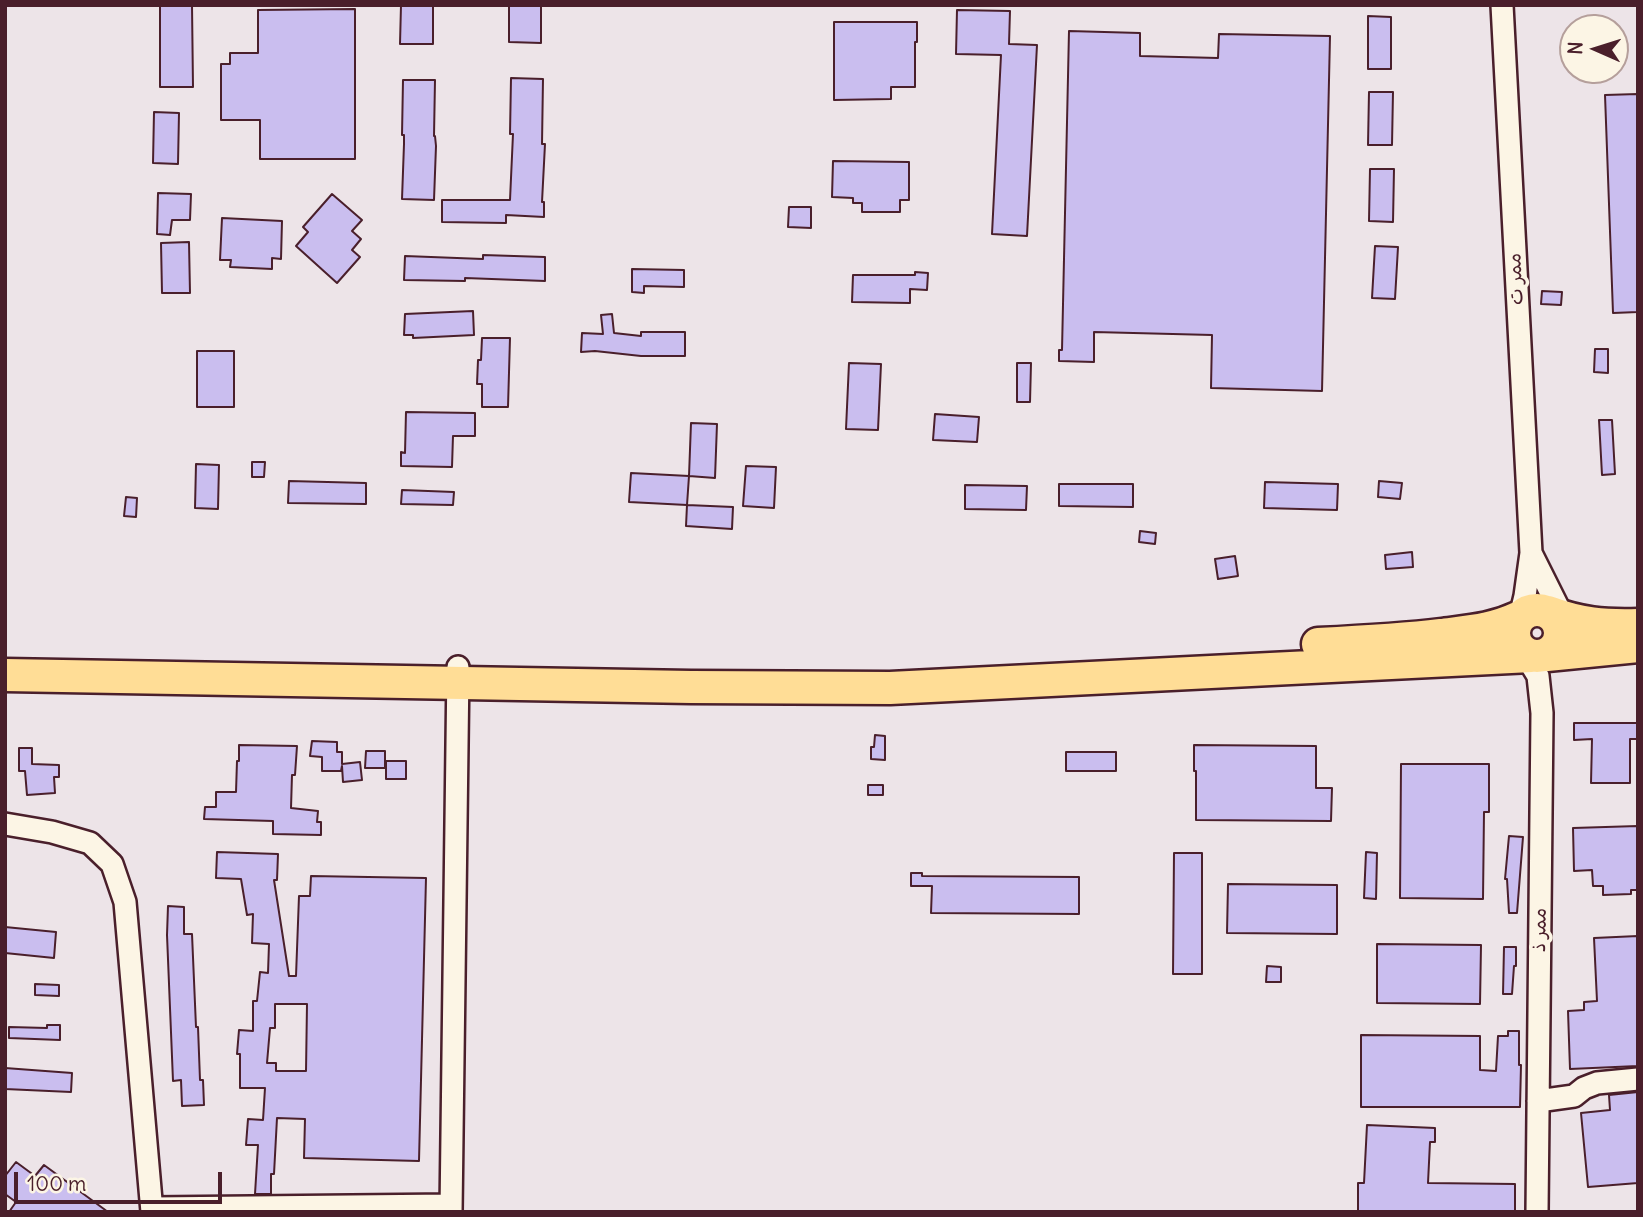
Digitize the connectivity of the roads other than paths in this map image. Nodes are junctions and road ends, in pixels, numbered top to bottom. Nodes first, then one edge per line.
1 (1502, 5) edge
2 (1531, 553) junction
3 (1638, 625) edge
4 (1543, 639) junction
5 (1638, 646) edge
6 (5, 659) edge
7 (458, 674) junction
8 (5, 675) edge
9 (1542, 713) junction
10 (5, 824) edge
11 (1638, 1079) edge
12 (1538, 1101) junction
13 (451, 1208) edge
14 (152, 1210) edge
15 (1537, 1212) edge

1 - 2 street, ممر ت
2 - 4 street, ممر ت
2 - 4 street, ممر ت
3 - 4 highway
4 - 5 highway
4 - 7 highway
4 - 9 street
4 - 9 street, ممر ذ
6 - 7 highway
7 - 8 highway
7 - 13 street
9 - 12 street, ممر ذ
10 - 14 street
11 - 12 street
12 - 15 street, ممر ذ
13 - 14 street

